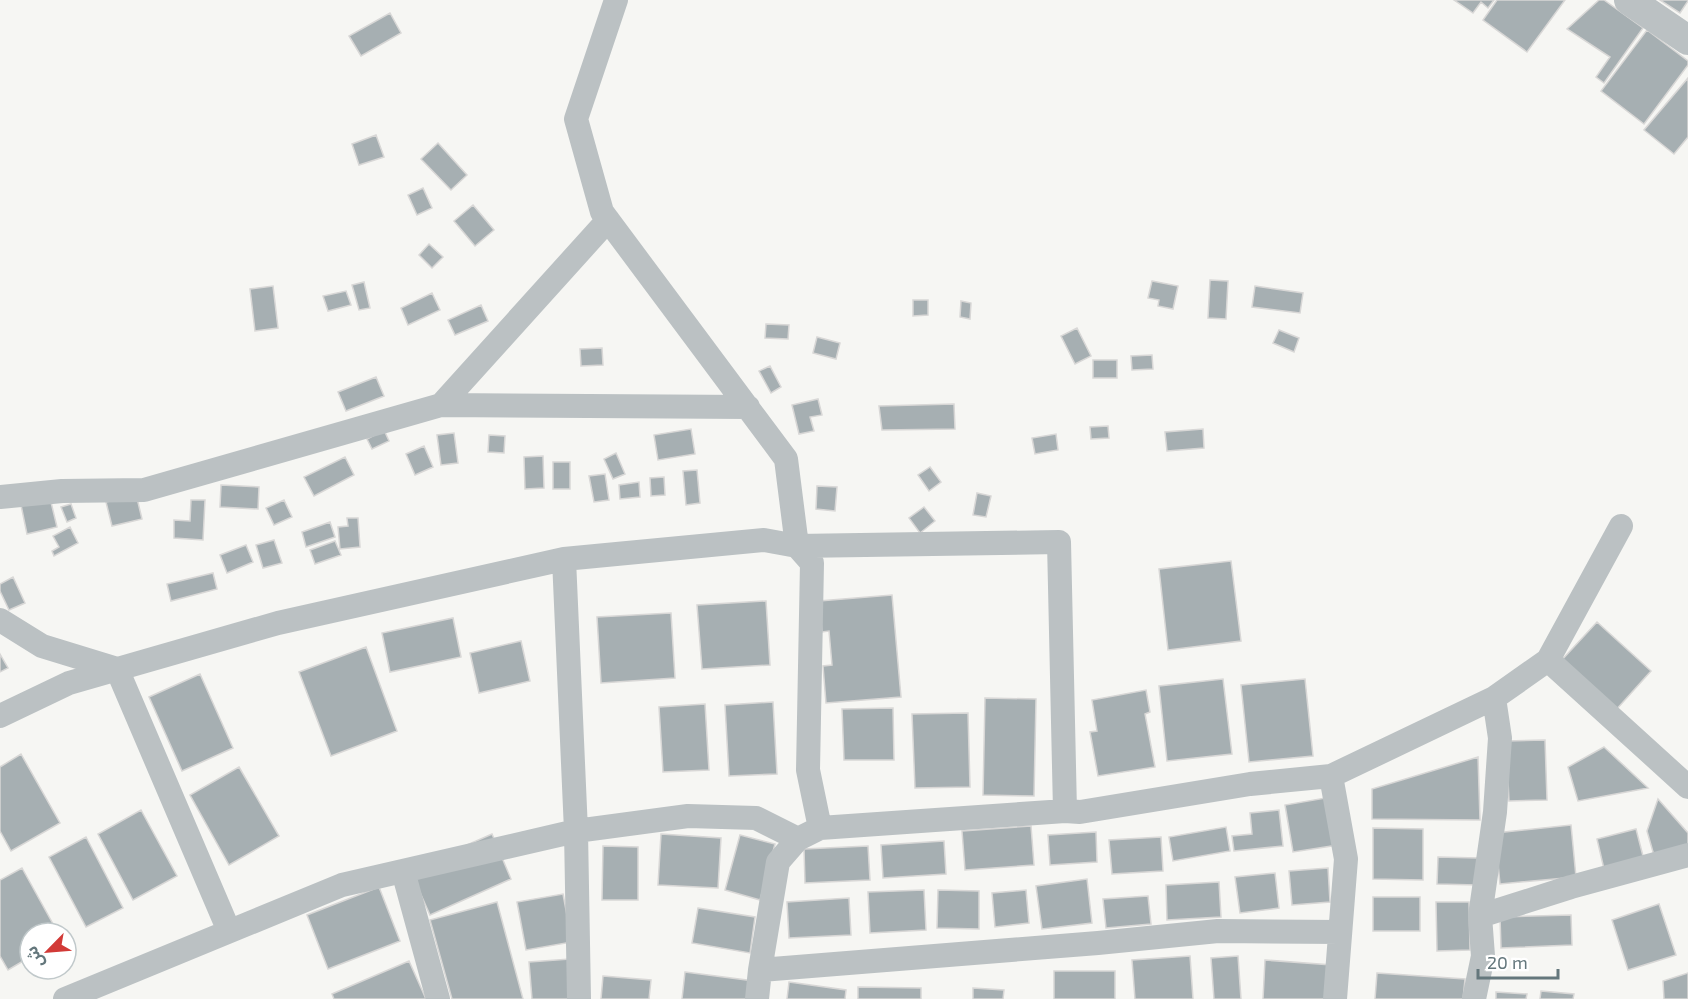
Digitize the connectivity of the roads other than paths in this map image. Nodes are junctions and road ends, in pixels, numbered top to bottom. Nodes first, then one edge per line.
1 (616, 0) edge
2 (1629, 0) edge
3 (1688, 40) edge
4 (608, 220) junction
5 (441, 405) junction
6 (748, 407) junction
7 (0, 497) edge
8 (1621, 526) dead end
9 (797, 546) junction
10 (564, 559) junction
11 (0, 620) edge
12 (1548, 660) junction
13 (117, 669) junction
14 (1494, 698) junction
15 (0, 716) edge
16 (1331, 776) junction
17 (1688, 787) edge
18 (1065, 811) junction
19 (820, 828) junction
20 (576, 831) junction
21 (798, 839) junction
22 (1688, 855) edge
23 (403, 871) junction
24 (1480, 916) junction
25 (230, 931) junction
26 (1340, 932) junction
27 (760, 970) junction
28 (64, 999) edge
29 (438, 999) edge
30 (579, 999) edge
31 (757, 999) edge
32 (1335, 999) edge
33 (1474, 999) edge

1 - 4 street
2 - 3 street
4 - 5 street
4 - 6 street
5 - 6 street
5 - 7 street
6 - 9 street
8 - 12 street
9 - 10 street
9 - 18 street
9 - 19 street
10 - 13 street
10 - 20 street
11 - 13 street
12 - 14 street
12 - 17 street
13 - 15 street
13 - 25 street
14 - 16 street
14 - 24 street
16 - 18 street
16 - 26 street
18 - 19 street
19 - 21 street
20 - 21 street
20 - 23 street
20 - 30 street
21 - 27 street
22 - 24 street
23 - 25 street
23 - 29 street
24 - 33 street
25 - 28 street
26 - 27 street
26 - 32 street
27 - 31 street

